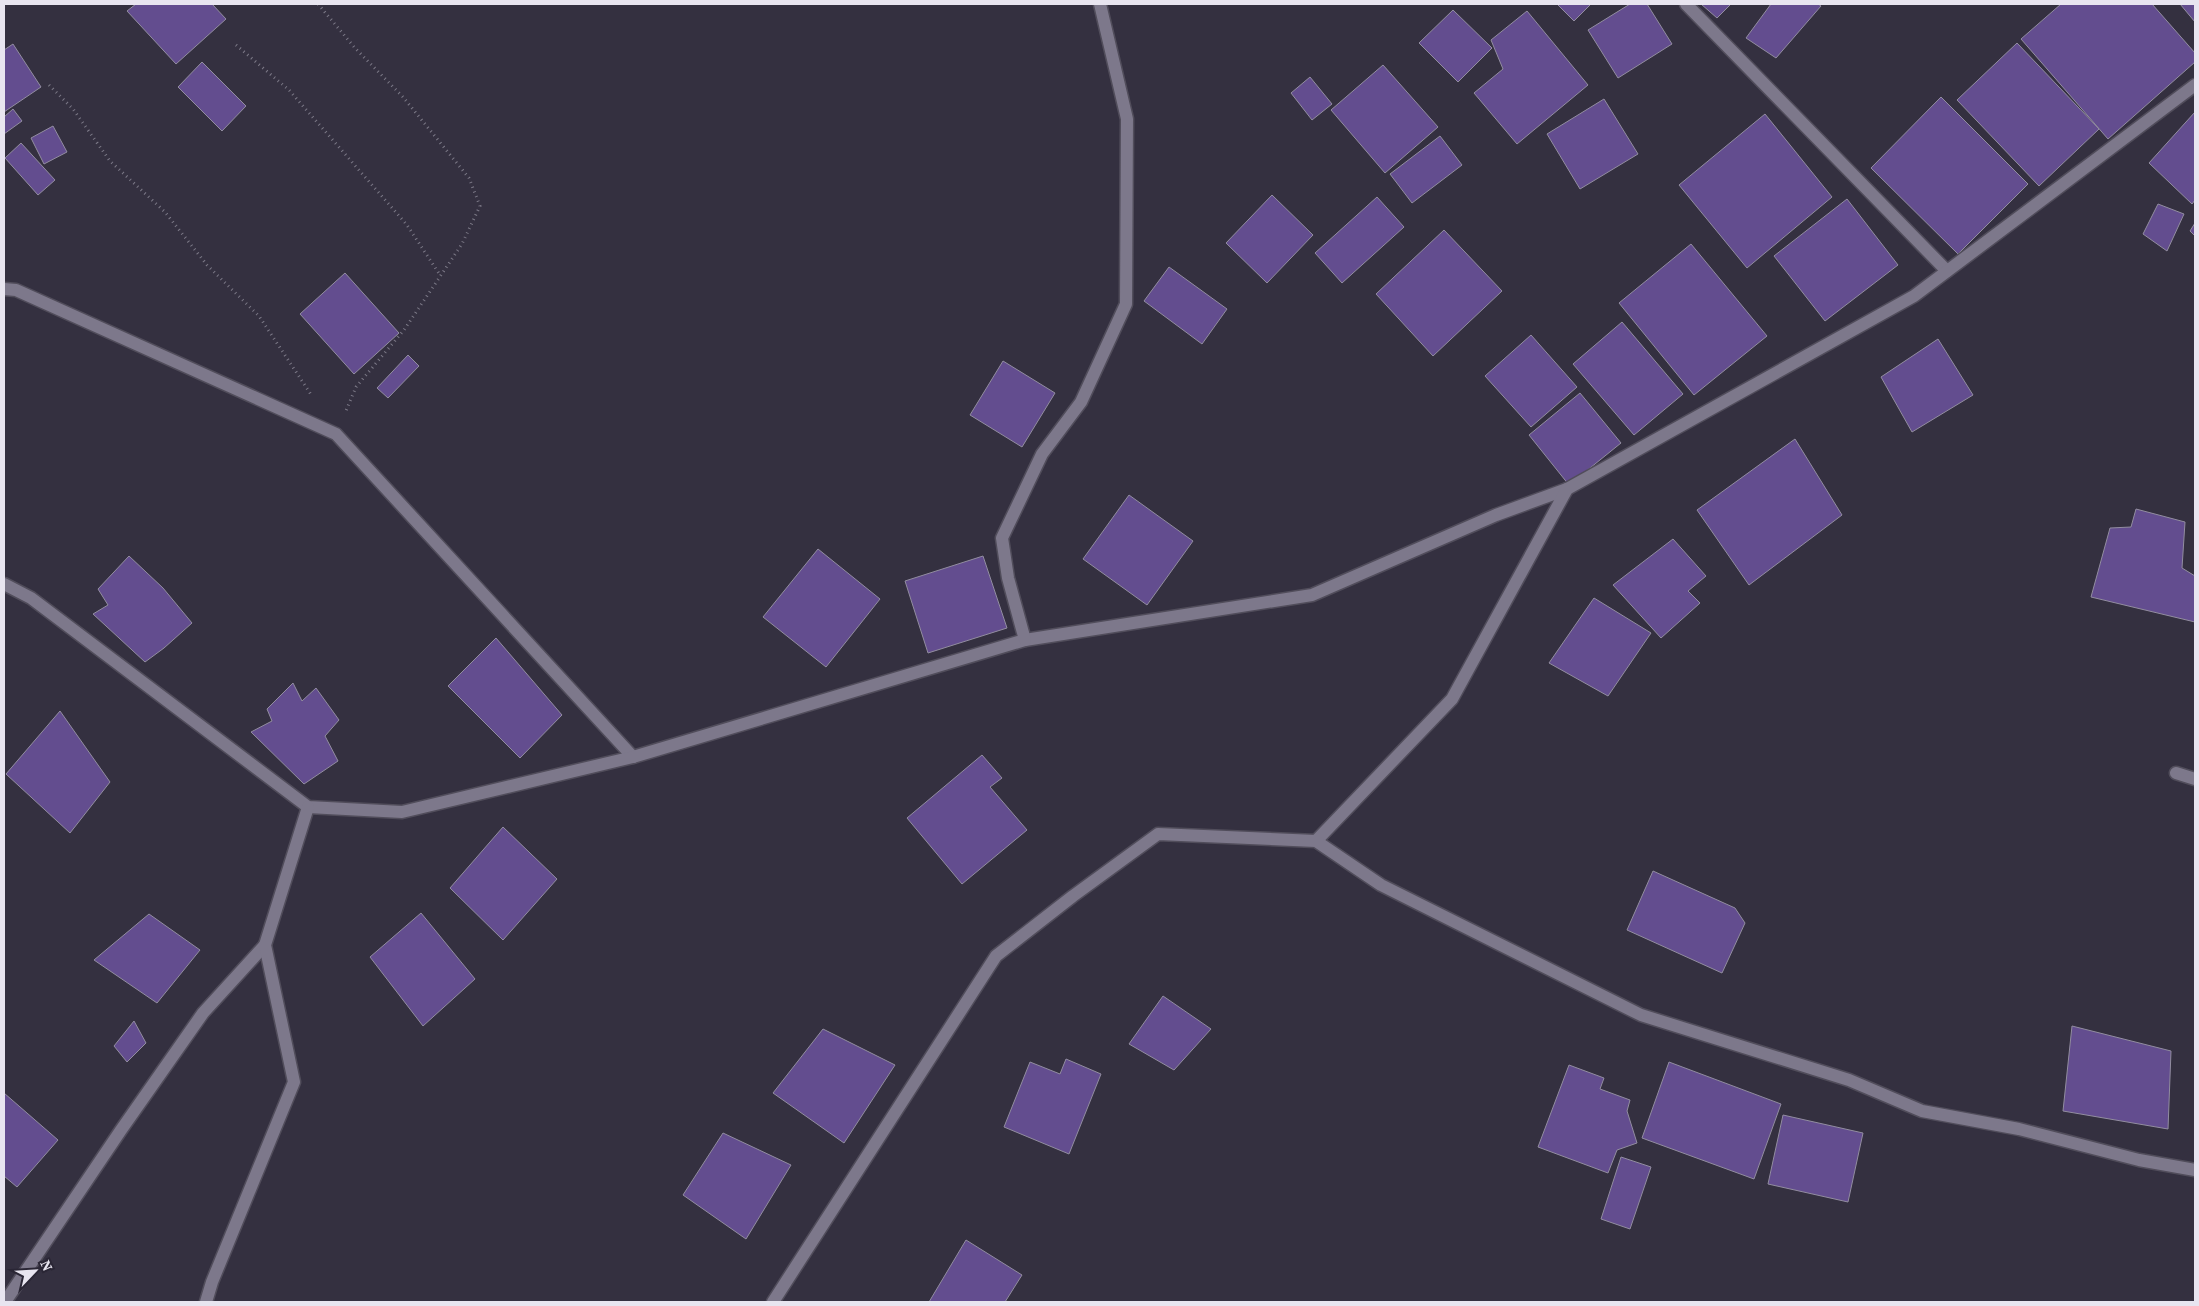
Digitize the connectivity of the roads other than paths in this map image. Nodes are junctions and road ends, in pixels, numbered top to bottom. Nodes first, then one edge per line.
1 (1100, 4) edge
2 (1686, 4) edge
3 (2195, 85) edge
4 (1947, 271) junction
5 (4, 289) edge
6 (1567, 488) junction
7 (4, 584) edge
8 (1025, 640) junction
9 (633, 757) junction
10 (2176, 773) dead end
11 (2195, 778) edge
12 (308, 807) junction
13 (1316, 840) junction
14 (265, 944) junction
15 (2195, 1170) edge
16 (5, 1302) edge
17 (206, 1302) edge
18 (773, 1302) edge

1 - 8 street
2 - 4 street
3 - 4 street
4 - 6 street
5 - 9 street
6 - 8 street
6 - 13 street
7 - 12 street
8 - 9 street
9 - 12 street
10 - 11 street
12 - 14 street
13 - 15 street
13 - 18 street
14 - 16 street
14 - 17 street

